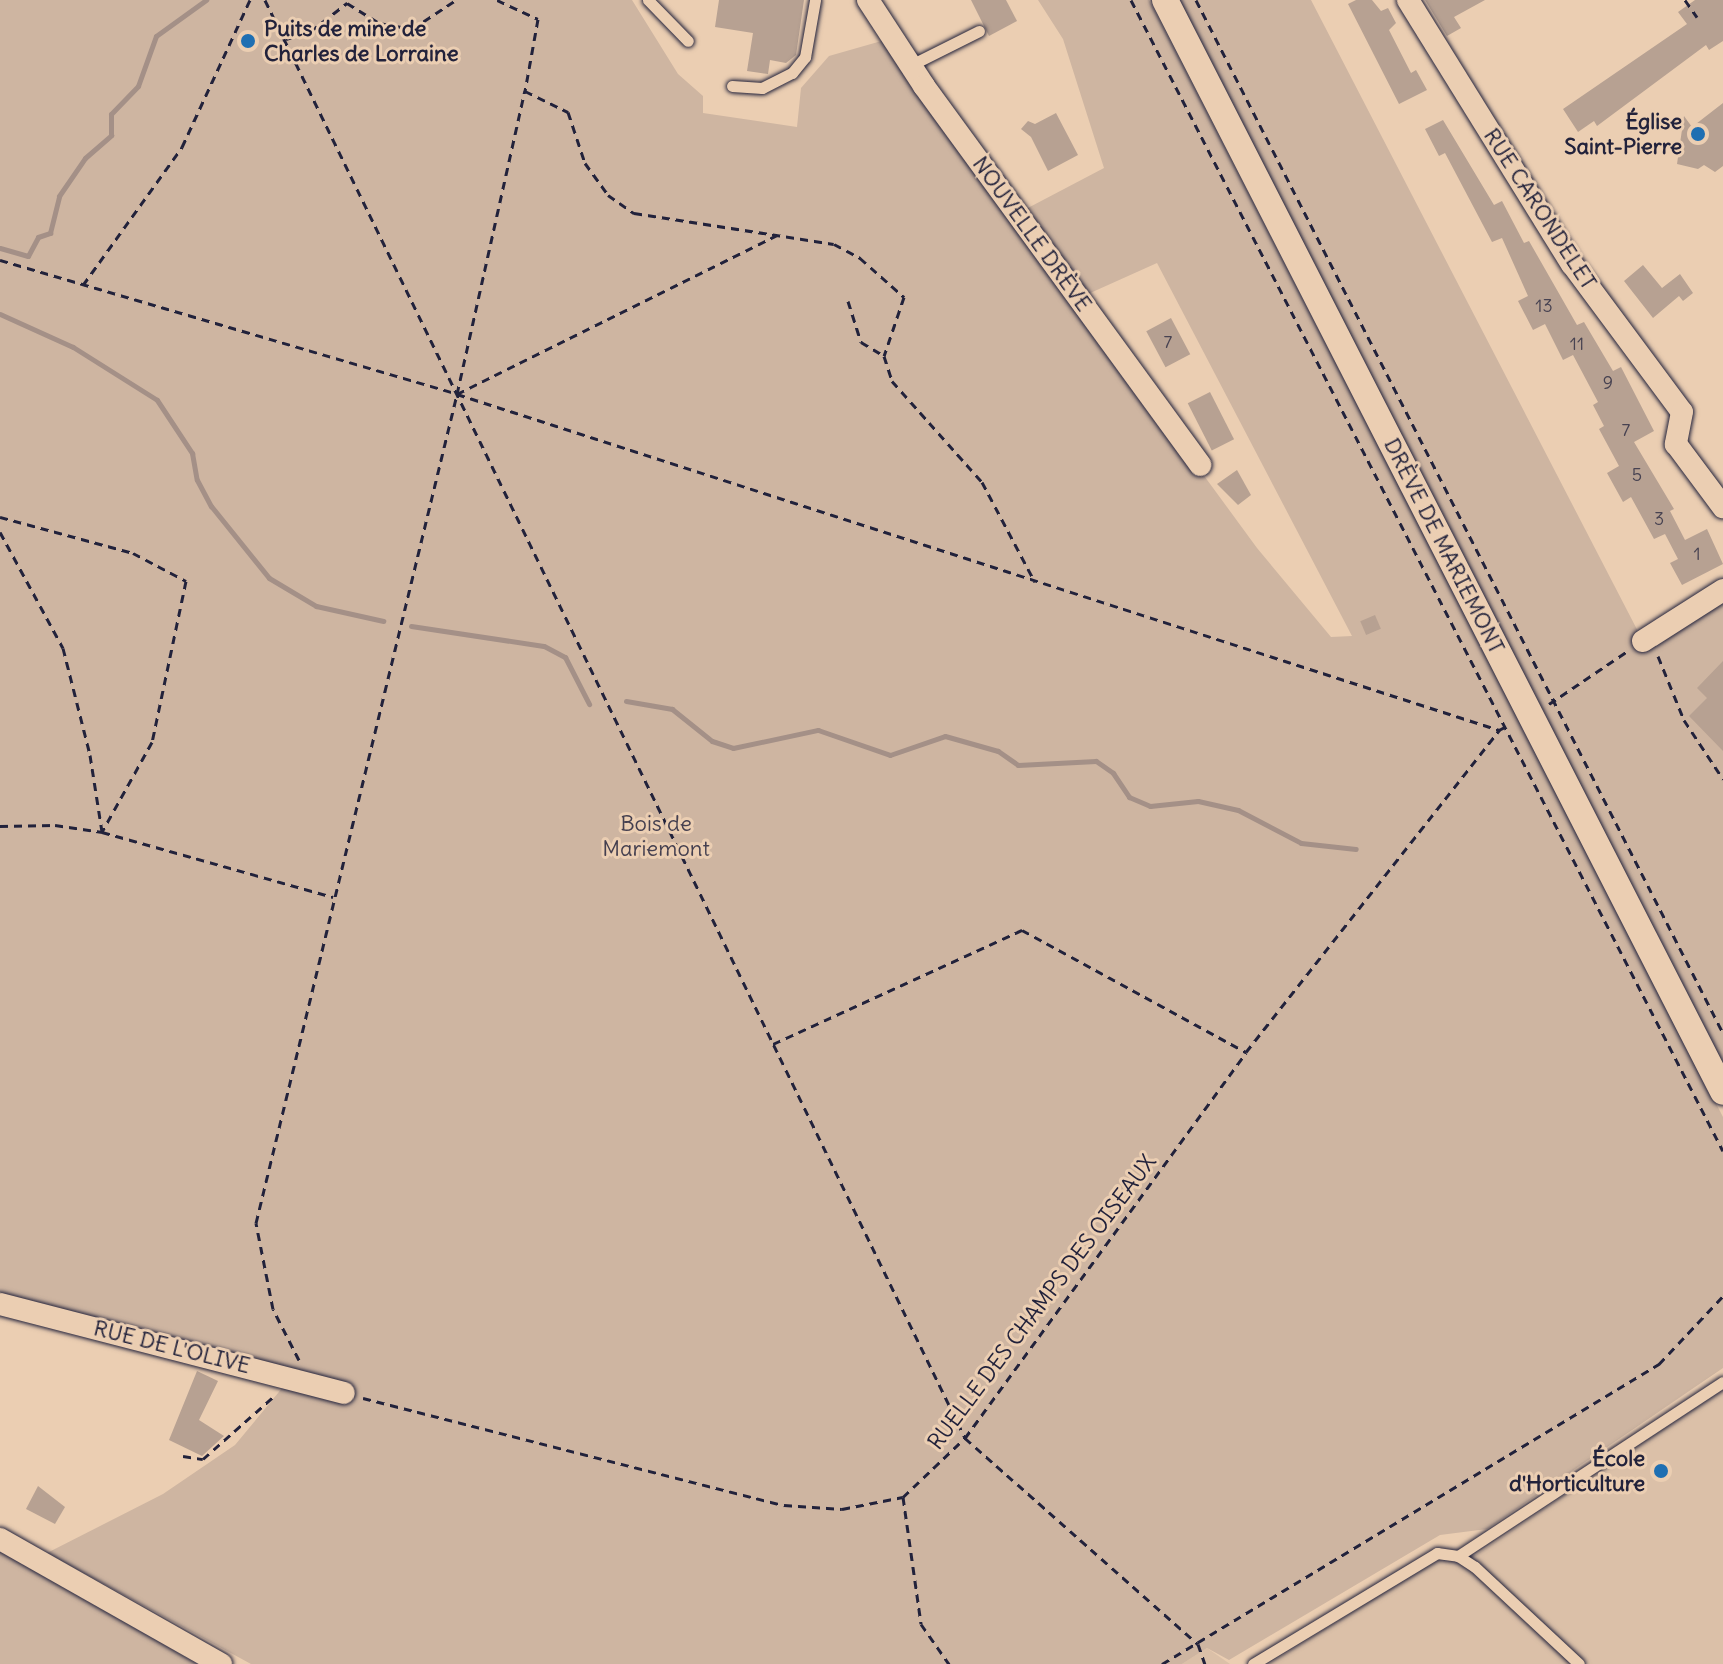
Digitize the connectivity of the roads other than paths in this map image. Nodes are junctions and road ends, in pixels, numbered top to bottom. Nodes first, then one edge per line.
1 (648, 0) edge
2 (815, 0) edge
3 (868, 0) edge
4 (1165, 0) edge
5 (1408, 0) edge
6 (979, 31) dead end
7 (688, 41) dead end
8 (911, 65) junction
9 (732, 86) dead end
10 (1200, 465) dead end
11 (1723, 507) edge
12 (1723, 590) edge
13 (1646, 639) road end
14 (1723, 1092) edge
15 (0, 1304) edge
16 (1723, 1382) edge
17 (344, 1393) road end
18 (0, 1539) edge
19 (1458, 1556) junction
20 (221, 1664) edge
21 (1253, 1664) edge
22 (1579, 1664) edge

1 - 7 lane
2 - 9 lane
3 - 8 street, NOUVELLE DRÈVE
4 - 14 street, DRÈVE DE MARIEMONT
5 - 11 street, RUE CARONDELET
6 - 8 lane
8 - 10 street, NOUVELLE DRÈVE
12 - 13 street
15 - 17 street, RUE DE L'OLIVE
16 - 19 lane
18 - 20 street
19 - 21 lane
19 - 22 lane

